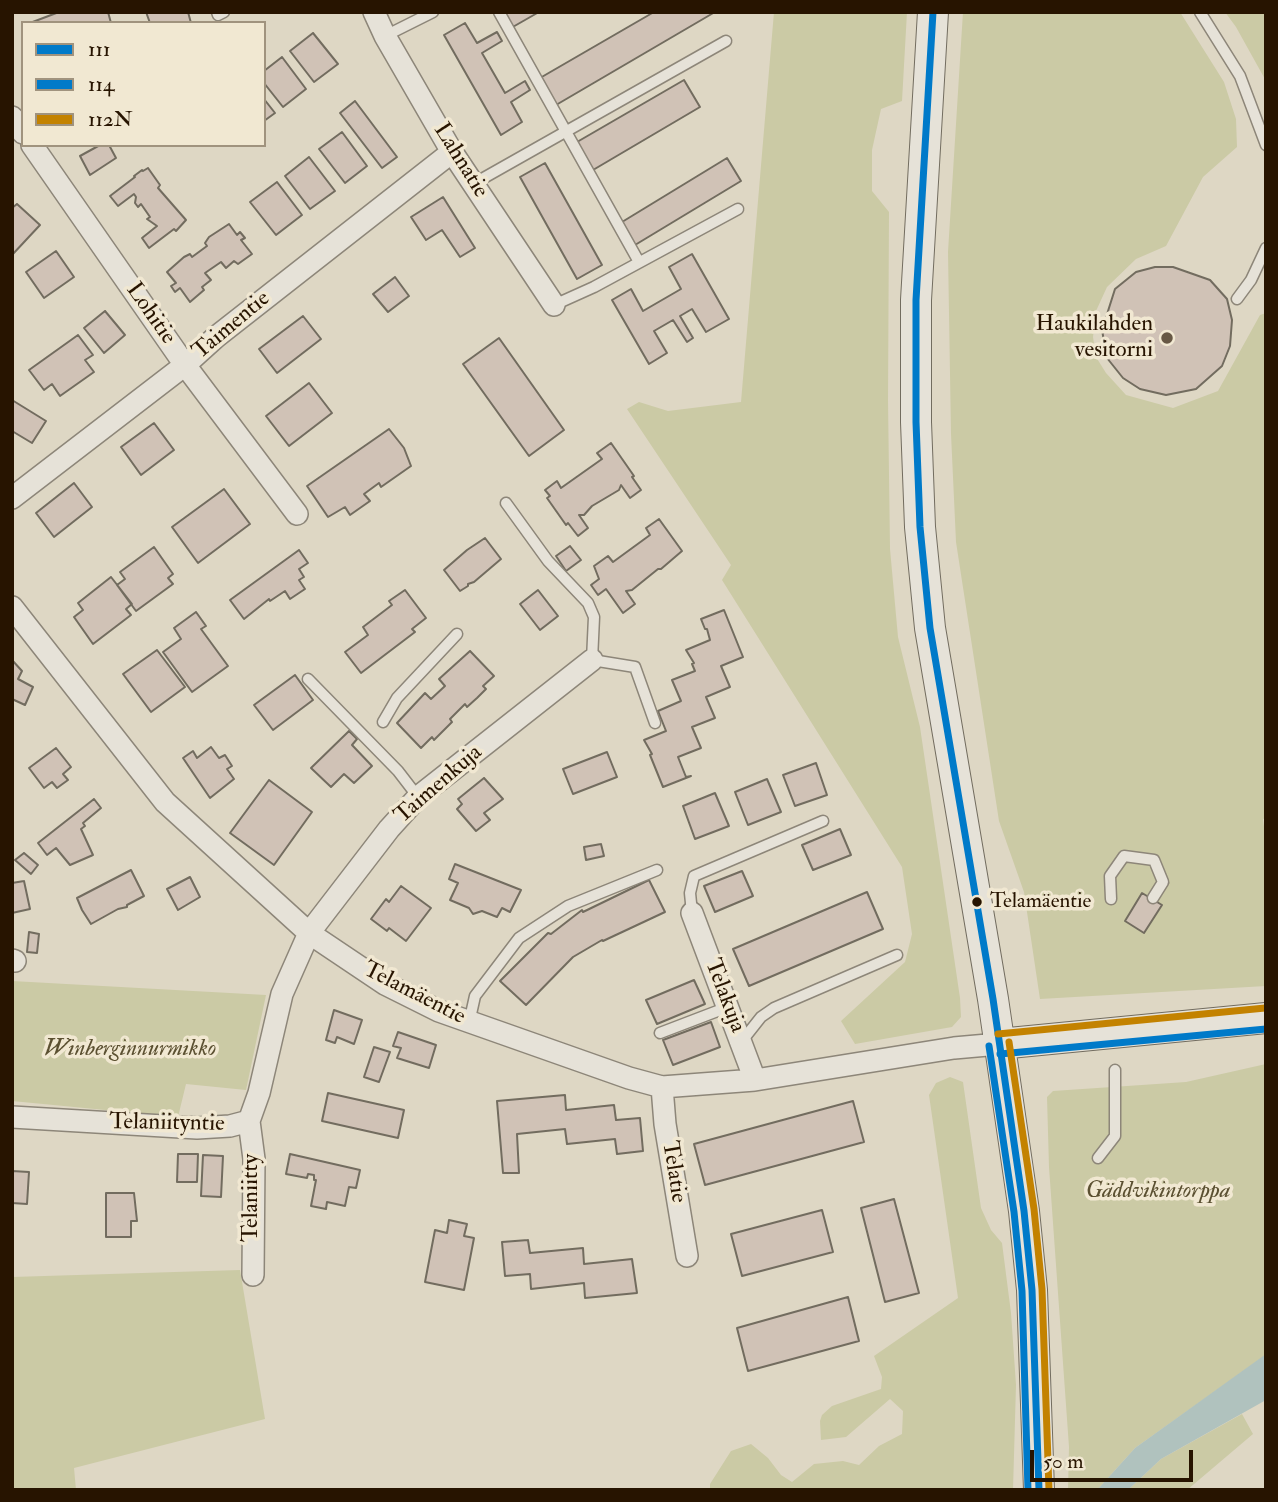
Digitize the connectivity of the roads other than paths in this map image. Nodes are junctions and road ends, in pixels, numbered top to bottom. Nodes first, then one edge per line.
1 (217, 12) edge
2 (224, 12) edge
3 (374, 12) edge
4 (433, 12) edge
5 (499, 12) edge
6 (933, 12) edge
7 (1200, 12) edge
8 (385, 36) junction
9 (726, 41) dead end
10 (565, 132) junction
11 (1266, 145) edge
12 (33, 147) edge
13 (452, 152) junction
14 (473, 184) junction
15 (738, 209) dead end
16 (1266, 248) edge
17 (639, 262) junction
18 (1237, 299) dead end
19 (554, 305) joint
20 (185, 365) junction
21 (12, 498) edge
22 (506, 503) dead end
23 (297, 514) dead end
24 (12, 607) edge
25 (457, 634) dead end
26 (592, 660) junction
27 (308, 679) dead end
28 (383, 722) dead end
29 (655, 723) dead end
30 (418, 797) junction
31 (823, 821) dead end
32 (657, 870) dead end
33 (1153, 898) dead end
34 (1111, 899) dead end
35 (692, 914) joint
36 (309, 933) junction
37 (897, 955) dead end
38 (728, 1007) junction
39 (1266, 1018) edge
40 (468, 1023) junction
41 (660, 1033) dead end
42 (742, 1041) junction
43 (999, 1044) junction
44 (1115, 1070) dead end
45 (755, 1080) junction
46 (662, 1087) junction
47 (12, 1117) edge
48 (249, 1121) junction
49 (1098, 1158) dead end
50 (687, 1256) dead end
51 (253, 1275) dead end
52 (1039, 1486) edge

1 - 2 lane
3 - 8 street, Lahnatie
4 - 8 lane
5 - 10 lane
6 - 43 main road
7 - 11 lane
8 - 13 street, Lahnatie
9 - 10 lane
10 - 14 lane
10 - 17 lane
12 - 20 street, Lohitie
13 - 14 street, Lahnatie
13 - 20 street, Taimentie
14 - 19 street, Lahnatie
15 - 17 lane
16 - 18 lane
17 - 19 lane
20 - 21 street, Taimentie
20 - 23 street, Lohitie
22 - 26 lane
24 - 36 street, Telamäentie
25 - 28 lane
26 - 29 lane
26 - 30 street, Taimenkuja
27 - 30 lane
30 - 36 street, Taimenkuja
31 - 35 lane
32 - 40 lane
33 - 34 lane
35 - 38 street, Telakuja
36 - 40 street, Telamäentie
36 - 48 street, Telaniityntie
37 - 42 lane
38 - 41 lane
38 - 42 street, Telakuja
39 - 43 main road
40 - 46 street, Telamäentie
42 - 45 street, Telakuja
43 - 45 street, Telamäentie
43 - 52 main road
44 - 49 lane
45 - 46 street, Telamäentie
46 - 50 street, Telatie
47 - 48 street, Telaniityntie
48 - 51 street, Telaniitty

